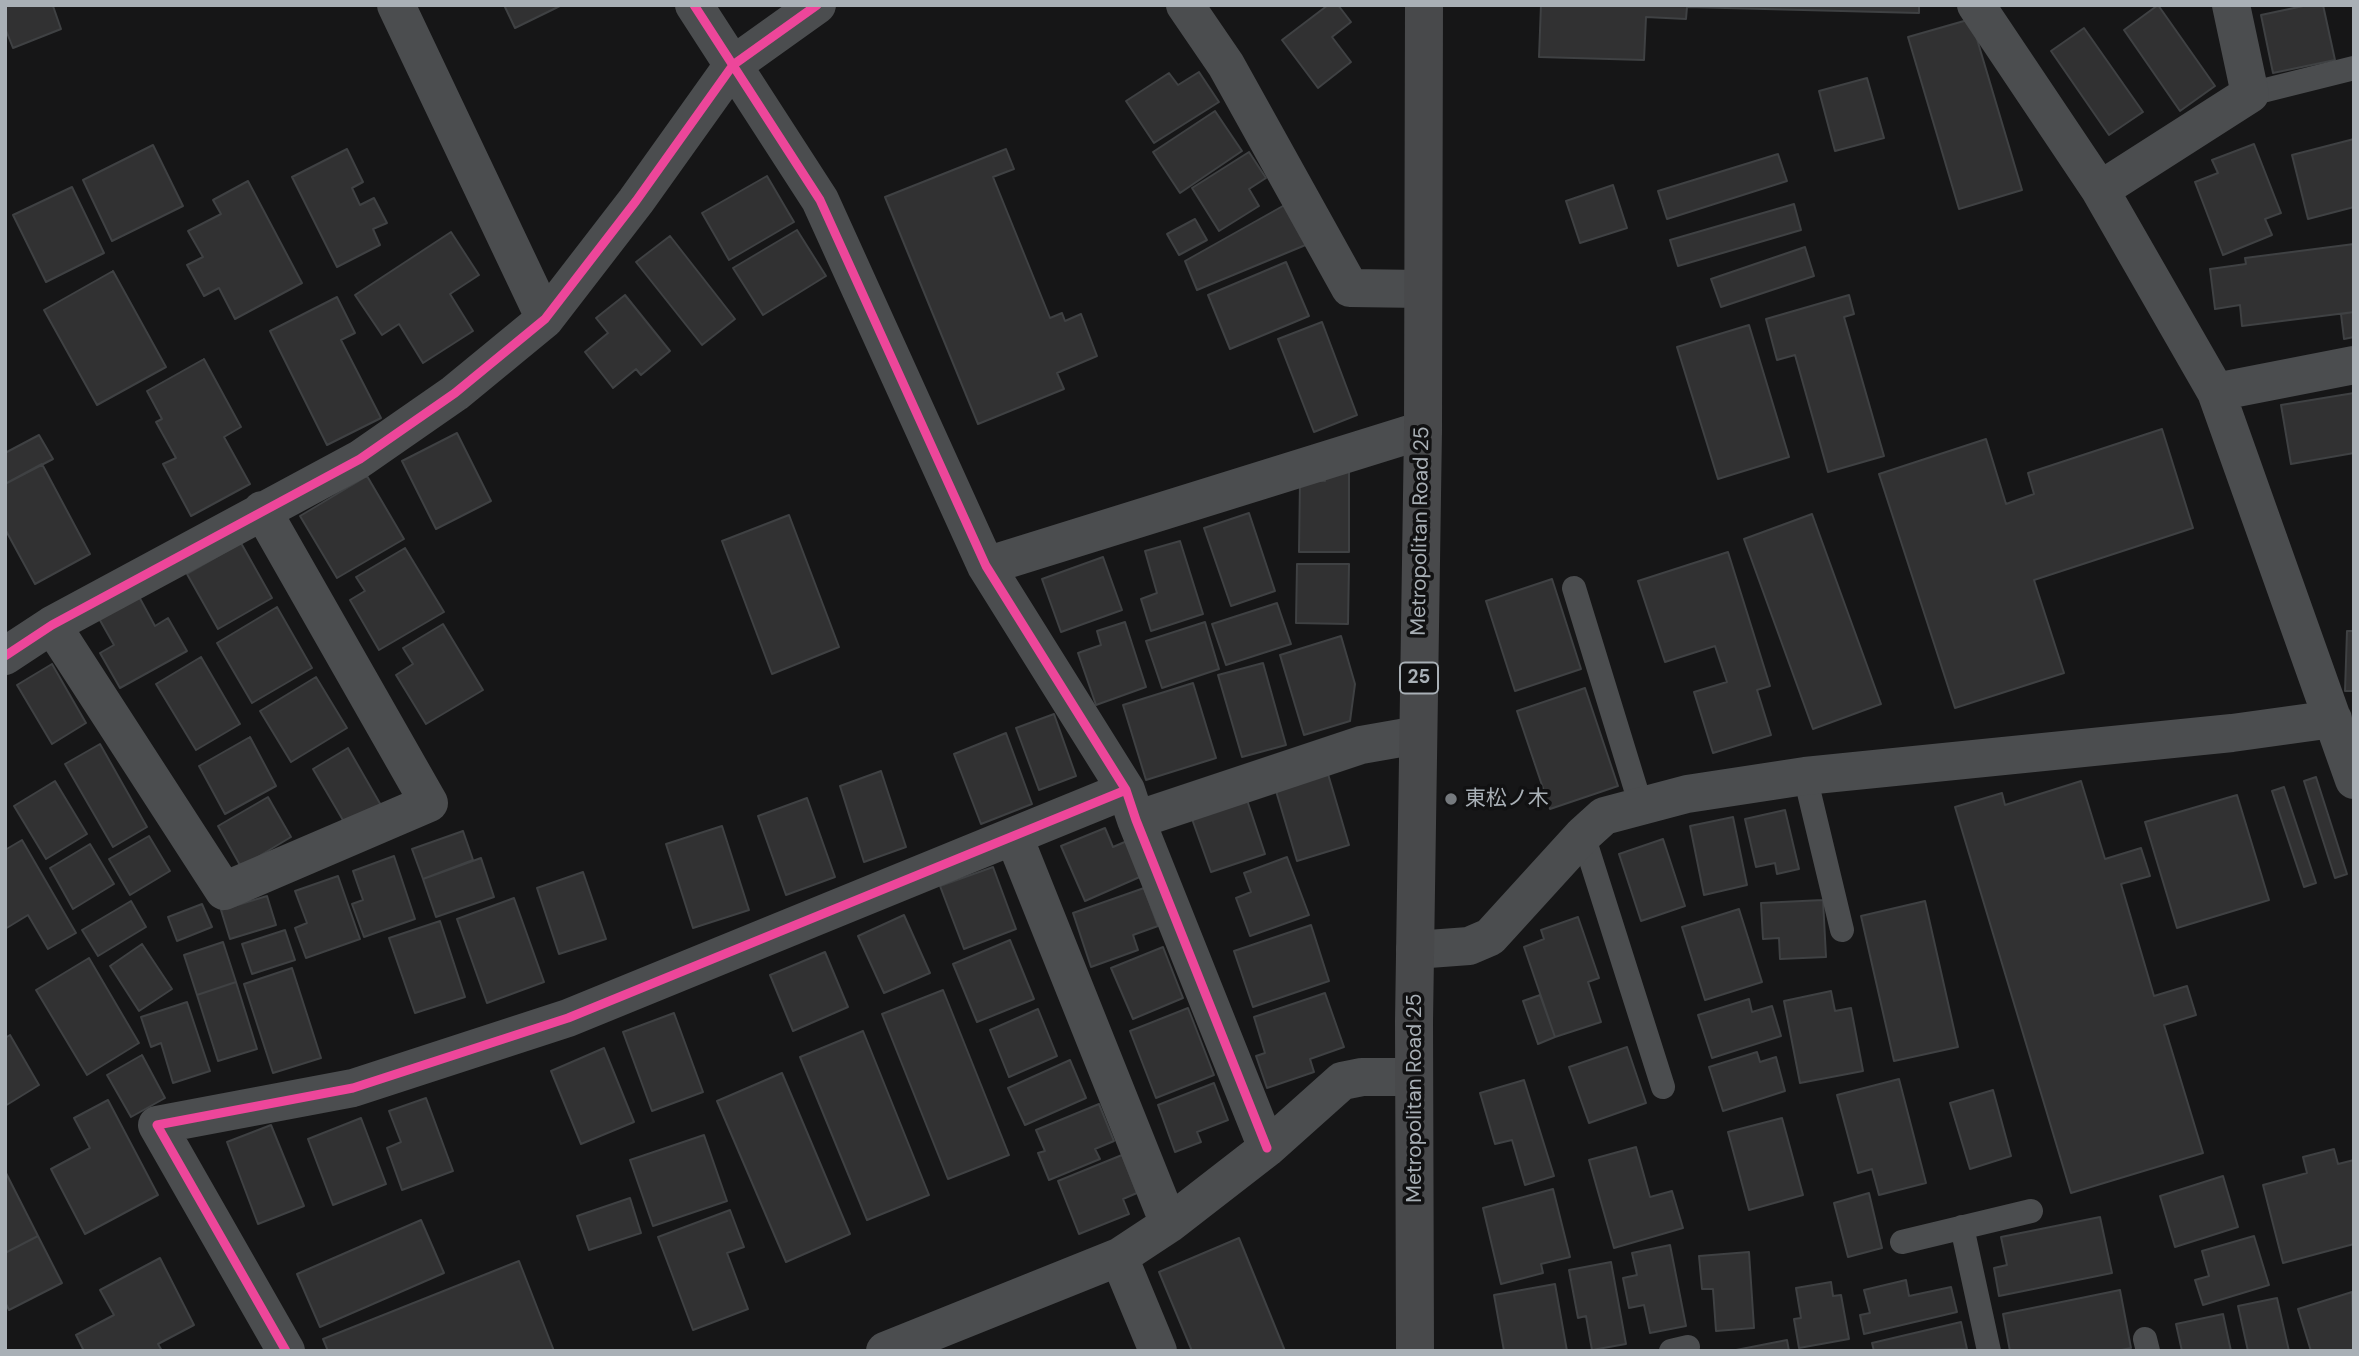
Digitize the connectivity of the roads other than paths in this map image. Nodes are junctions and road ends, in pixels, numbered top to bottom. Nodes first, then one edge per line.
1 (397, 5) edge
2 (694, 5) edge
3 (817, 5) edge
4 (1185, 5) edge
5 (1424, 5) edge
6 (1976, 5) edge
7 (2231, 5) edge
8 (733, 65) junction
9 (2354, 68) edge
10 (2250, 94) junction
11 (2100, 190) junction
12 (1423, 289) junction
13 (545, 318) junction
14 (2354, 365) edge
15 (2216, 391) junction
16 (1423, 430) junction
17 (262, 510) junction
18 (986, 566) junction
19 (1574, 588) dead end
20 (52, 625) junction
21 (5, 656) edge
22 (2333, 719) junction
23 (1418, 735) junction
24 (1805, 776) junction
25 (2354, 780) edge
26 (1131, 805) junction
27 (1641, 806) junction
28 (1583, 835) junction
29 (1014, 837) junction
30 (1842, 930) dead end
31 (1415, 950) junction
32 (1414, 1077) junction
33 (1662, 1087) dead end
34 (1267, 1147) junction
35 (2031, 1211) dead end
36 (1169, 1224) junction
37 (1962, 1227) junction
38 (1902, 1242) dead end
39 (1119, 1256) junction
40 (286, 1351) edge
41 (885, 1351) edge
42 (1157, 1351) edge
43 (1415, 1351) edge
44 (1989, 1351) edge

1 - 13 street
2 - 8 street
3 - 8 street
4 - 12 street
5 - 12 main road, Metropolitan Road 25 / 25
6 - 11 street
7 - 10 street
8 - 13 street
8 - 18 street
9 - 10 lane
10 - 11 street
11 - 15 street
12 - 16 main road, Metropolitan Road 25 / 25
13 - 17 street
14 - 15 street
15 - 22 street
16 - 18 street
16 - 23 main road, Metropolitan Road 25 / 25
17 - 20 street
17 - 20 street
18 - 26 street
19 - 27 lane
20 - 21 street
22 - 24 street
22 - 25 street
23 - 26 street
23 - 31 main road, Metropolitan Road 25 / 25
24 - 27 street
24 - 30 lane
26 - 29 street
26 - 34 street
27 - 28 street
28 - 31 street
28 - 33 lane
29 - 36 street
29 - 40 street
31 - 32 main road, Metropolitan Road 25 / 25
32 - 34 street
32 - 43 main road, Metropolitan Road 25 / 25
34 - 36 street
35 - 37 lane
36 - 39 street
37 - 38 lane
37 - 44 lane
39 - 41 street
39 - 42 street

